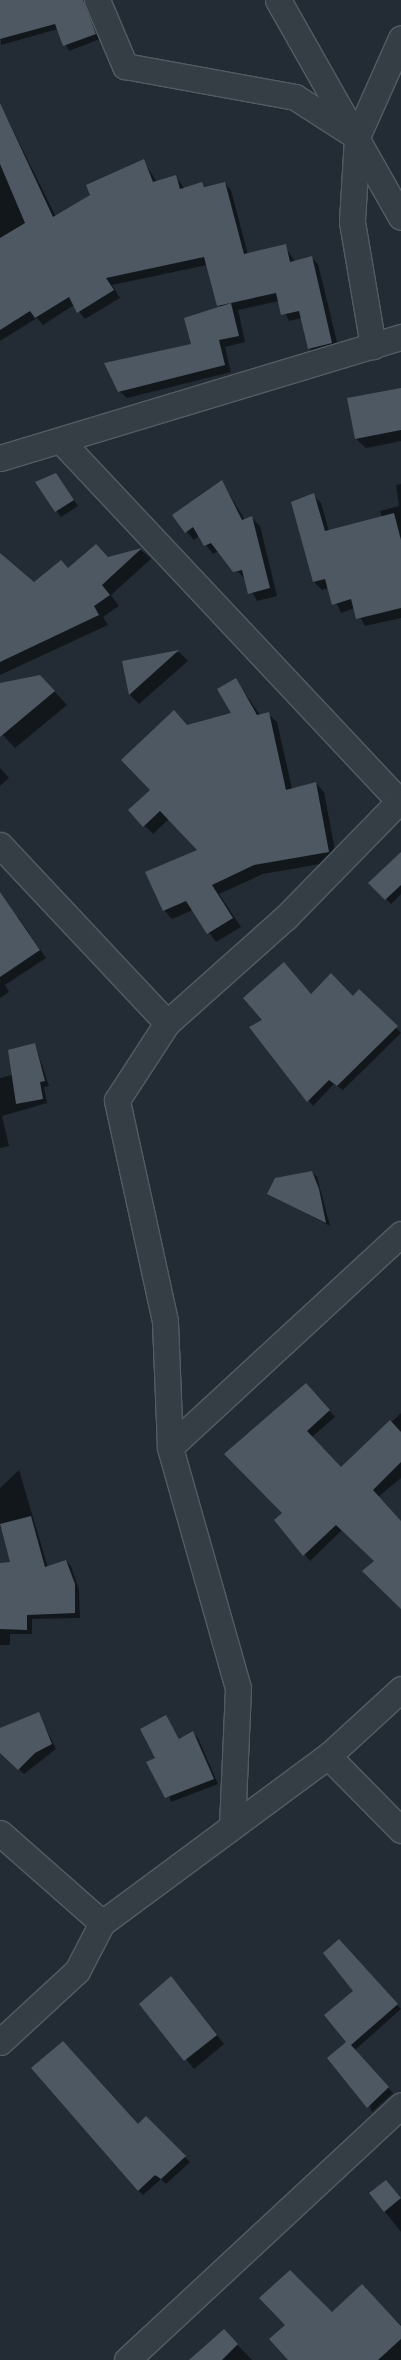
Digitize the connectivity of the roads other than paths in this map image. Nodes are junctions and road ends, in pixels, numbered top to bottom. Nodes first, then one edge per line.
1 (97, 0) edge
2 (278, 0) edge
3 (401, 38) edge
4 (357, 137) junction
5 (401, 217) edge
6 (401, 337) edge
7 (374, 346) junction
8 (62, 442) junction
9 (0, 458) edge
10 (400, 801) edge
11 (0, 845) edge
12 (167, 1023) junction
13 (401, 1234) edge
14 (170, 1447) junction
15 (401, 1689) edge
16 (328, 1756) junction
17 (232, 1826) junction
18 (401, 1830) edge
19 (0, 1833) edge
20 (102, 1923) junction
21 (0, 2042) edge
22 (401, 2105) edge
23 (127, 2360) edge

1 - 4 street
2 - 4 street
3 - 4 street
4 - 5 street
4 - 7 street
6 - 7 street
7 - 8 street
8 - 9 street
8 - 10 street
10 - 12 street
11 - 12 street
12 - 14 street
13 - 14 street
14 - 17 street
15 - 16 street
16 - 17 street
16 - 18 street
17 - 20 street
19 - 20 street
20 - 21 street
22 - 23 street

